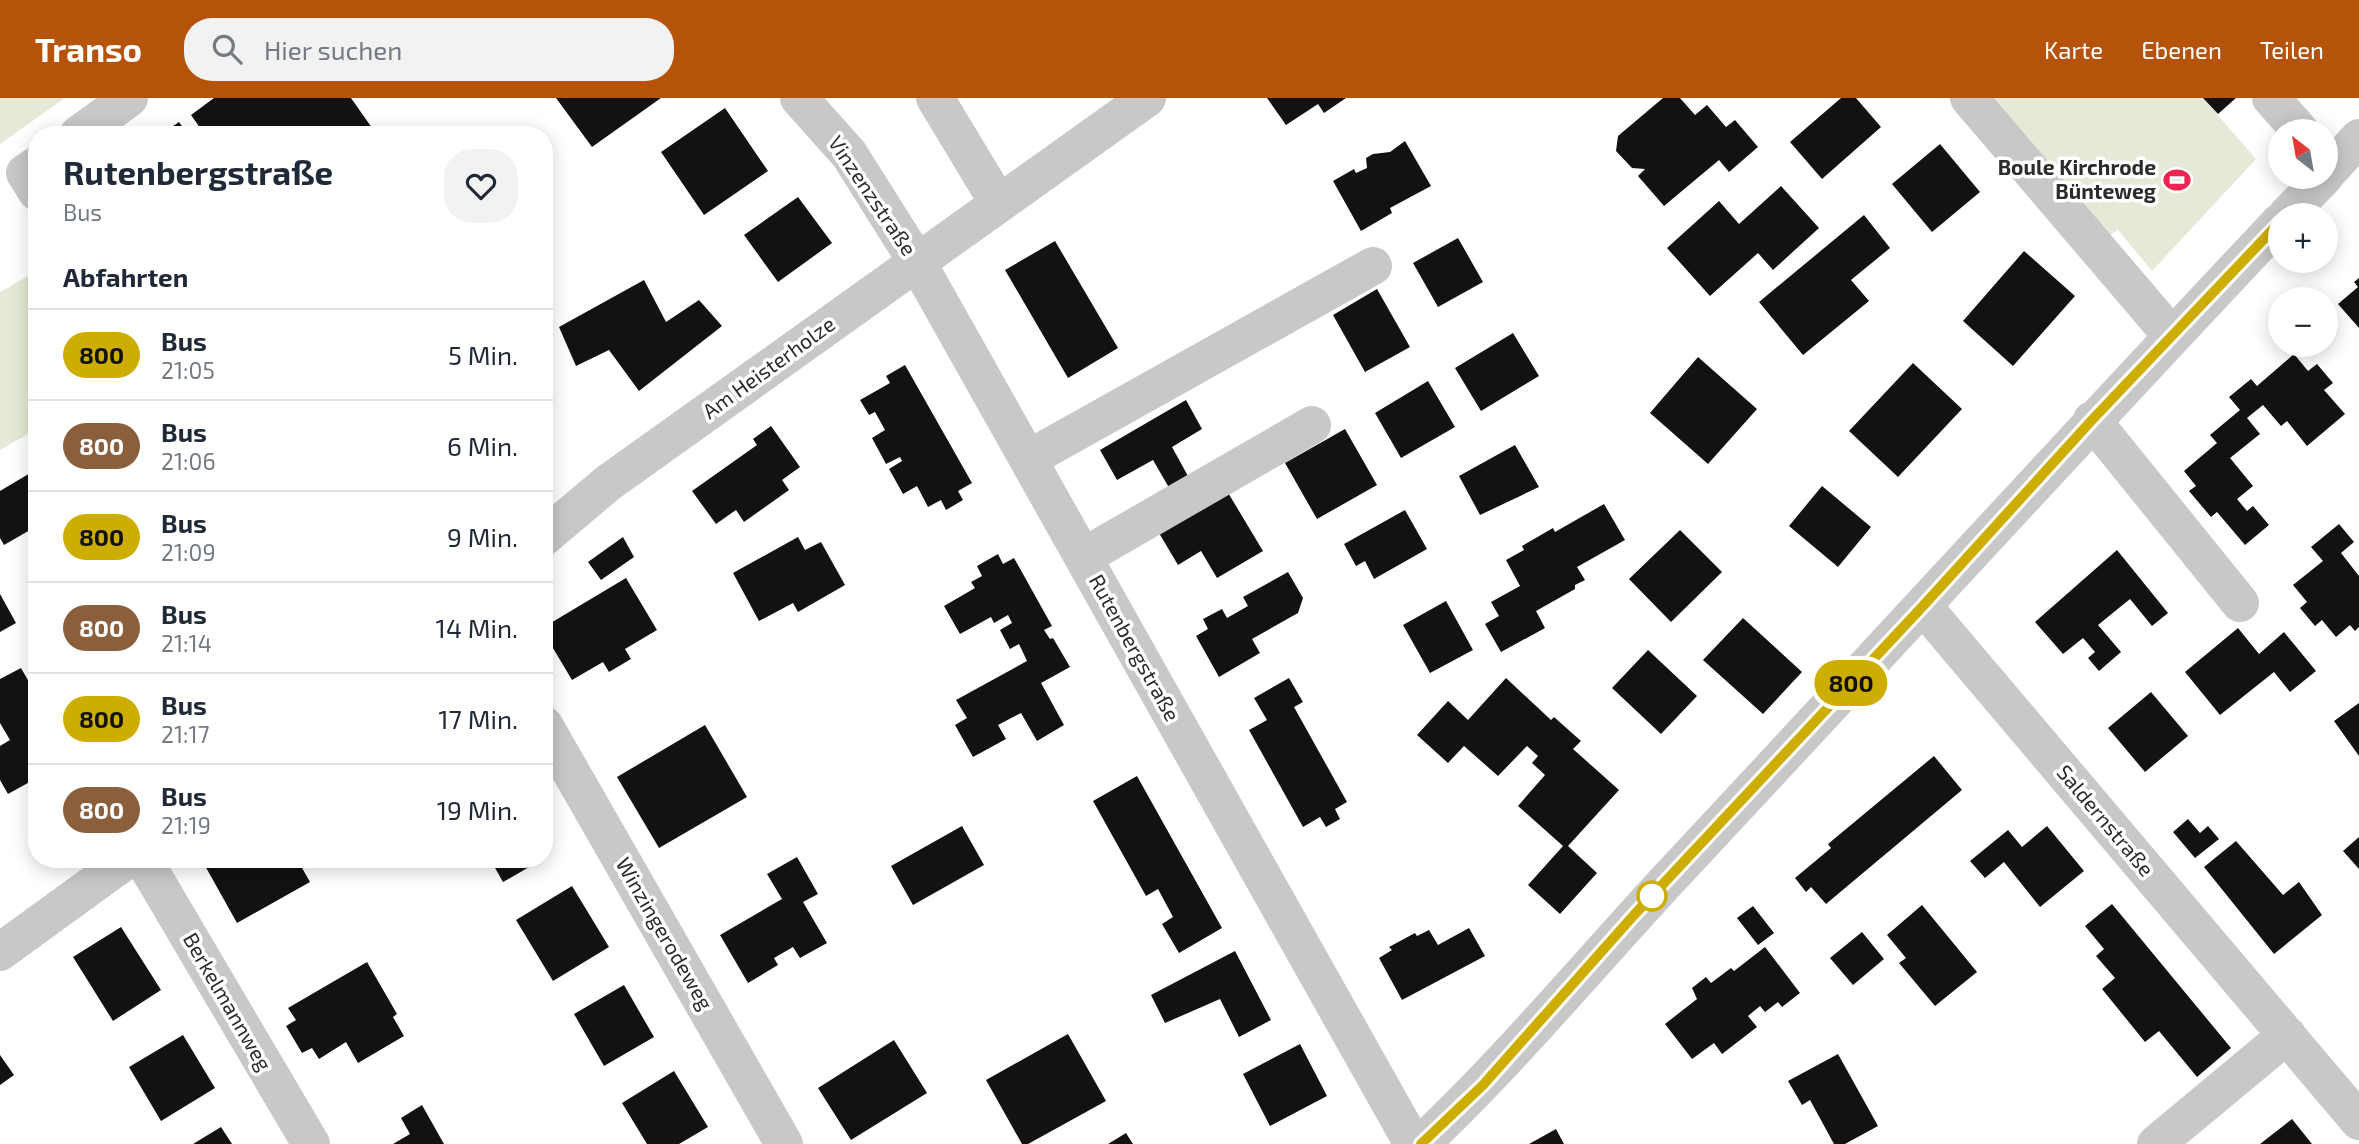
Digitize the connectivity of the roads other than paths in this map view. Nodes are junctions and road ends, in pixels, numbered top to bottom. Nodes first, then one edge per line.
1 (130, 98) edge
2 (799, 98) edge
3 (935, 98) edge
4 (1147, 98) edge
5 (1969, 98) edge
6 (2271, 98) edge
7 (2289, 119) edge
8 (91, 126) edge
9 (2359, 138) edge
10 (2338, 159) edge
11 (2310, 189) edge
12 (2298, 203) edge
13 (999, 204) junction
14 (2268, 235) edge
15 (917, 262) junction
16 (1373, 266) dead end
17 (2172, 337) junction
18 (2092, 420) junction
19 (1312, 425) dead end
20 (1028, 459) junction
21 (553, 529) edge
22 (1083, 557) junction
23 (2240, 603) dead end
24 (1923, 606) junction
25 (553, 741) edge
26 (116, 868) edge
27 (148, 868) edge
28 (0, 952) edge
29 (2287, 1035) junction
30 (2359, 1121) edge
31 (310, 1144) edge
32 (784, 1144) edge
33 (1413, 1144) edge
34 (1422, 1144) edge
35 (2156, 1144) edge

1 - 8 street
2 - 15 street, Vinzenzstraße
3 - 13 street
4 - 13 street, Am Heisterholze
5 - 17 street
6 - 7 street
9 - 10 street
11 - 12 street
13 - 15 street, Am Heisterholze
14 - 17 street
15 - 20 street, Rutenbergstraße
15 - 21 street, Am Heisterholze
16 - 20 street
17 - 18 street
18 - 23 street
18 - 24 street
19 - 22 street
20 - 22 street, Rutenbergstraße
22 - 33 street, Rutenbergstraße
24 - 29 street, Saldernstraße
24 - 34 street
25 - 32 street, Winzingerodeweg
26 - 28 street
27 - 31 street, Berkelmannweg
29 - 30 street, Saldernstraße
29 - 35 street

